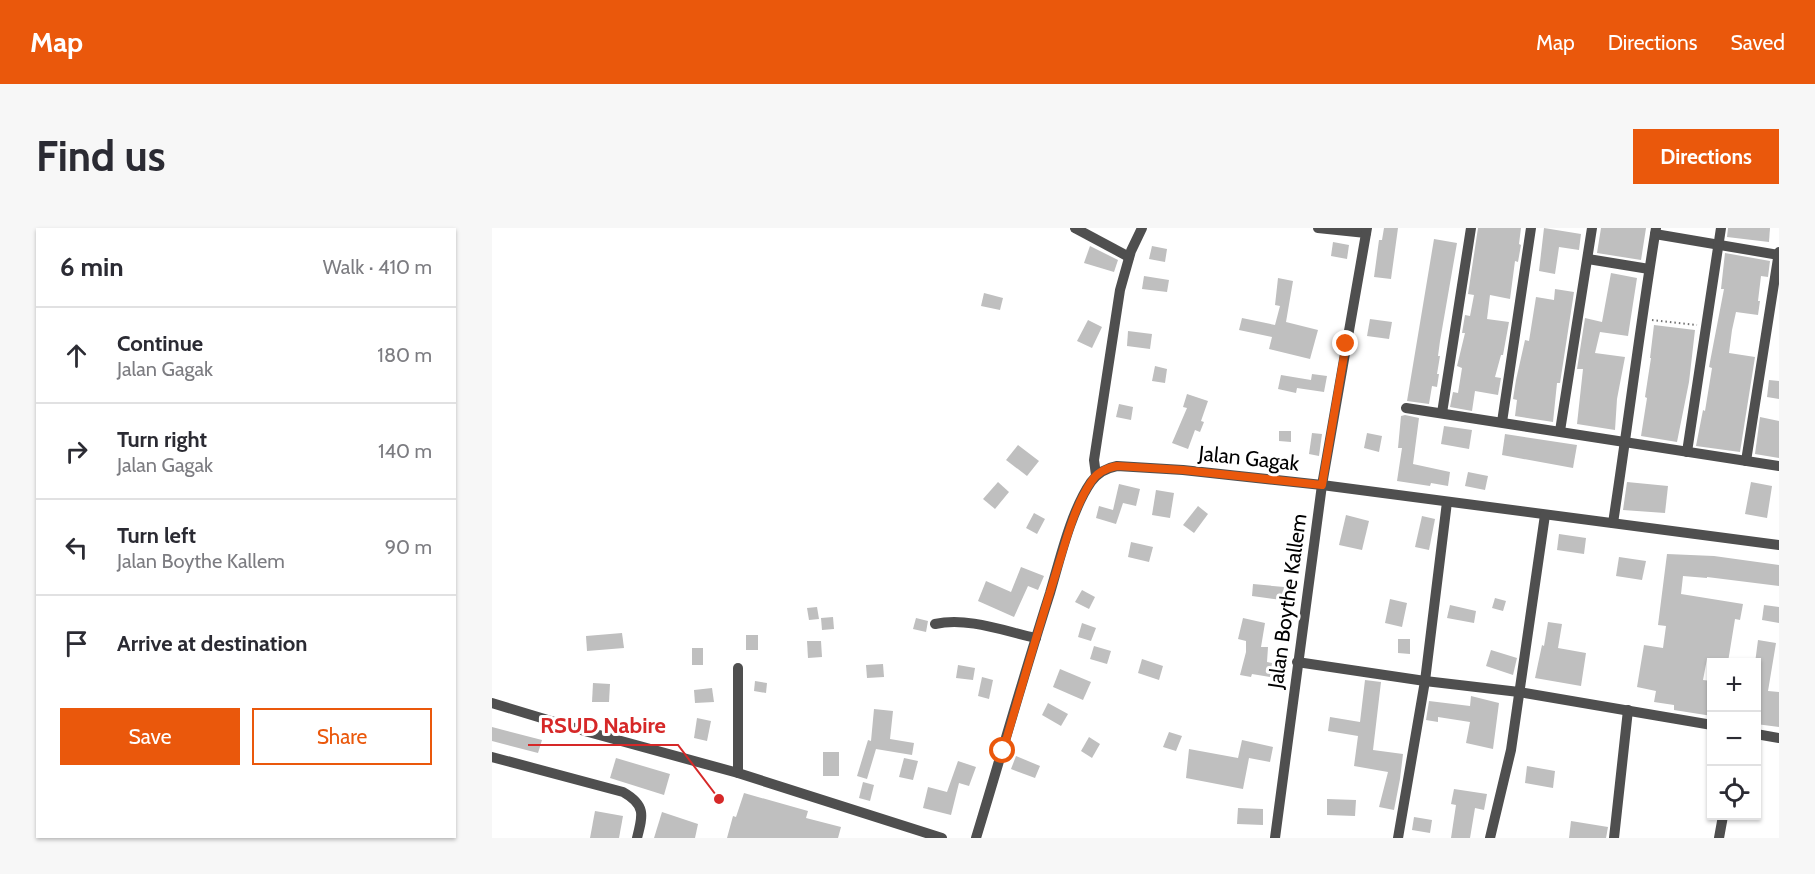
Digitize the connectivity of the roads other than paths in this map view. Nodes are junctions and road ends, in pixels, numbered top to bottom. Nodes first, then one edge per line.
1 (1075, 228) edge
2 (1142, 228) edge
3 (1318, 228) edge
4 (1471, 228) edge
5 (1531, 228) edge
6 (1592, 228) edge
7 (1720, 228) edge
8 (1366, 230) edge
9 (1655, 231) edge
10 (1718, 244) junction
11 (1779, 254) edge
12 (1129, 257) junction
13 (1587, 259) junction
14 (1649, 269) junction
15 (1406, 408) dead end
16 (1442, 414) junction
17 (1502, 422) junction
18 (1560, 431) junction
19 (1626, 442) junction
20 (1687, 452) junction
21 (1746, 461) junction
22 (1779, 466) edge
23 (1096, 475) junction
24 (1322, 485) junction
25 (1447, 502) junction
26 (1545, 515) junction
27 (1613, 523) junction
28 (1779, 545) edge
29 (934, 624) dead end
30 (1036, 638) junction
31 (1297, 662) junction
32 (738, 668) dead end
33 (1425, 681) junction
34 (1519, 692) junction
35 (492, 703) edge
36 (1628, 710) junction
37 (1707, 724) edge
38 (1761, 735) edge
39 (1779, 738) edge
40 (492, 757) edge
41 (738, 773) junction
42 (1722, 820) edge
43 (637, 838) edge
44 (942, 838) edge
45 (976, 838) edge
46 (1275, 838) edge
47 (1398, 838) edge
48 (1490, 838) edge
49 (1614, 838) edge
50 (1719, 838) edge

1 - 12 street
2 - 12 street
3 - 8 street
4 - 16 street
5 - 17 street
6 - 13 street
7 - 10 street
8 - 24 street, Jalan Boythe Kallem
9 - 10 street
9 - 14 street
10 - 11 street
10 - 20 street
11 - 21 street
12 - 23 street
13 - 14 street
13 - 18 street
14 - 19 street
15 - 16 street
16 - 17 street
17 - 18 street
18 - 19 street
19 - 20 street
19 - 27 street
20 - 21 street
21 - 22 street
23 - 24 street, Jalan Gagak
23 - 30 street
24 - 25 street, Jalan Gagak
24 - 31 street, Jalan Boythe Kallem
25 - 26 street, Jalan Gagak
25 - 33 street
26 - 27 street, Jalan Gagak
26 - 34 street
27 - 28 street, Jalan Gagak
29 - 30 street
30 - 45 street
31 - 33 street
31 - 46 street, Jalan Boythe Kallem
32 - 41 street
33 - 34 street
33 - 47 street
34 - 36 street
34 - 48 street
35 - 41 street
36 - 37 street
36 - 49 street
38 - 39 street
40 - 43 street
41 - 44 street
42 - 50 street

